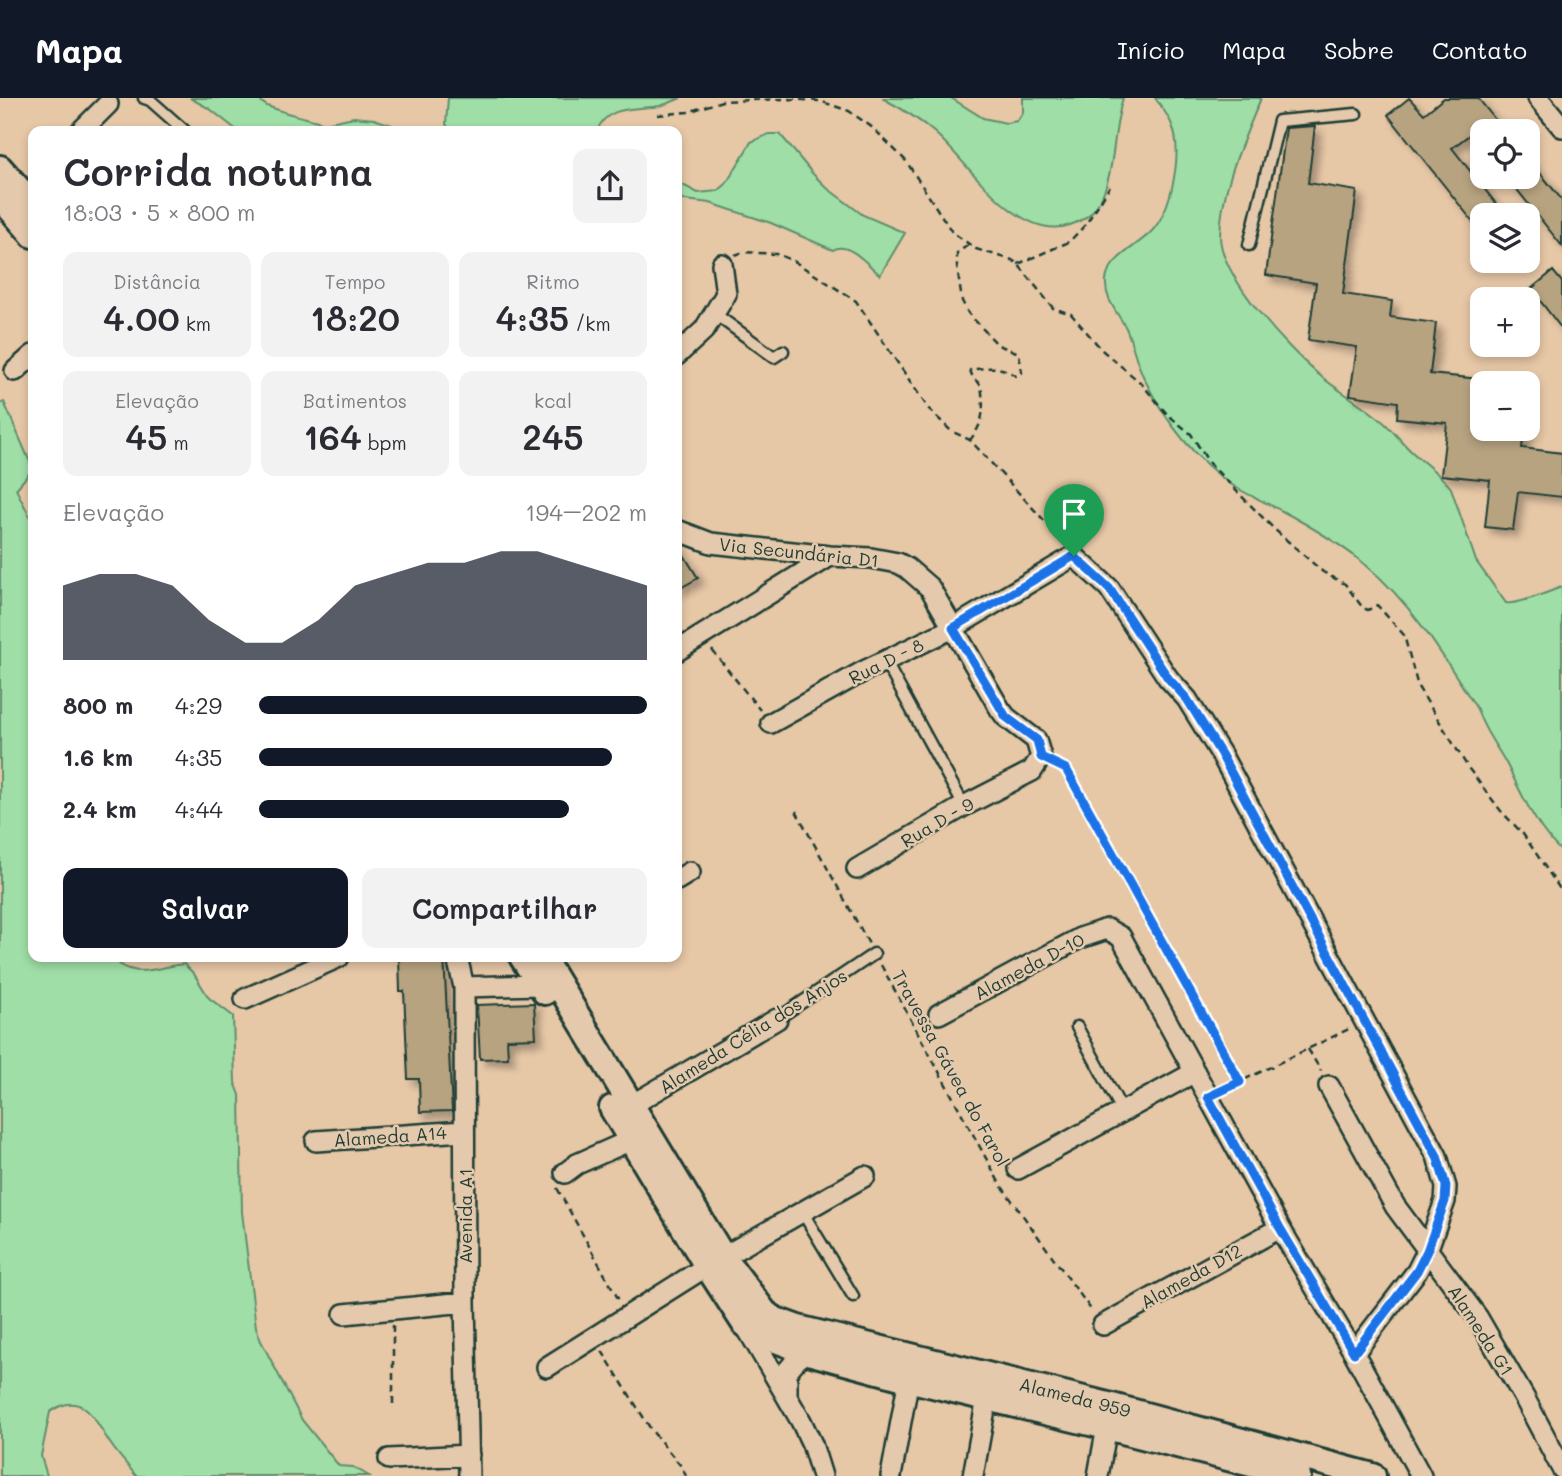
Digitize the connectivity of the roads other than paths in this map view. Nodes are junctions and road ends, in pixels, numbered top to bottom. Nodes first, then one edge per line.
1 (144, 98) edge
2 (1538, 98) edge
3 (111, 101) edge
4 (1356, 114) dead end
5 (86, 126) edge
6 (179, 126) edge
7 (1562, 127) edge
8 (0, 168) edge
9 (22, 194) edge
10 (28, 216) edge
11 (1249, 245) dead end
12 (722, 264) road end
13 (715, 314) junction
14 (682, 350) edge
15 (783, 351) dead end
16 (28, 359) edge
17 (15, 371) dead end
18 (682, 532) edge
19 (830, 556) junction
20 (953, 628) junction
21 (682, 648) edge
22 (885, 661) junction
23 (771, 723) road end
24 (1020, 778) joint
25 (964, 806) junction
26 (857, 869) dead end
27 (874, 954) road end
28 (328, 962) edge
29 (458, 962) edge
30 (538, 962) edge
31 (540, 962) edge
32 (541, 985) junction
33 (464, 987) junction
34 (245, 999) dead end
35 (939, 1014) dead end
36 (777, 1019) joint
37 (1077, 1027) dead end
38 (1195, 1072) junction
39 (1329, 1086) road end
40 (630, 1106) junction
41 (1123, 1112) junction
42 (464, 1131) junction
43 (631, 1140) junction
44 (316, 1141) dead end
45 (1018, 1169) dead end
46 (565, 1173) road end
47 (865, 1176) dead end
48 (803, 1213) junction
49 (1280, 1228) junction
50 (1427, 1251) junction
51 (715, 1262) junction
52 (853, 1296) dead end
53 (466, 1302) junction
54 (344, 1314) dead end
55 (744, 1323) junction
56 (1102, 1325) road end
57 (829, 1336) junction
58 (808, 1352) junction
59 (1354, 1353) junction
60 (547, 1367) dead end
61 (910, 1368) junction
62 (787, 1395) junction
63 (987, 1398) junction
64 (1107, 1427) junction
65 (469, 1455) junction
66 (389, 1459) dead end
67 (1230, 1468) edge
68 (1562, 1469) edge
69 (469, 1476) edge
70 (822, 1476) edge
71 (891, 1476) edge
72 (973, 1476) edge
73 (1098, 1476) edge
74 (1298, 1476) edge
75 (1373, 1476) edge
76 (1421, 1476) edge

1 - 6 lane
2 - 7 street
3 - 5 street
4 - 11 lane
8 - 9 street
9 - 10 street
12 - 13 street
13 - 14 street
13 - 15 lane
16 - 17 street
18 - 19 street, Via Secundária D1
19 - 20 street, Via Secundária D1
19 - 21 street
20 - 22 street, Rua D - 8
20 - 24 street, Via Secundária D1
20 - 50 street, Rua D - 8
22 - 23 street, Rua D - 8
22 - 25 lane
24 - 25 street, Rua D - 9
25 - 26 street, Rua D - 9
27 - 36 lane, Alameda Célia dos Anjos
28 - 34 street
29 - 33 street, Avenida A1
30 - 32 street
31 - 40 street
32 - 33 street
32 - 43 street
33 - 42 street, Avenida A1
35 - 38 street, Alameda D-10
36 - 40 street, Alameda Célia dos Anjos
37 - 41 lane
38 - 41 street
38 - 49 street
39 - 50 street, Alameda G1
40 - 51 street
41 - 45 street
42 - 44 street, Alameda A14
42 - 53 street, Avenida A1
43 - 46 street
43 - 51 street
47 - 48 street
48 - 51 street
48 - 52 lane
49 - 56 street, Alameda D12
49 - 59 street
50 - 59 street
50 - 68 street, Alameda G1
51 - 55 street
51 - 57 street, Alameda 959
51 - 60 street
53 - 54 street
53 - 65 street, Avenida A1
55 - 58 street, Alameda 959
55 - 62 street
57 - 58 street
57 - 61 street, Alameda 959
58 - 61 street, Alameda 959
58 - 62 street
59 - 76 street
61 - 63 street, Alameda 959
61 - 71 street
61 - 75 street, Alameda 959
62 - 70 street
63 - 64 street, Alameda 959
63 - 72 street
64 - 67 street, Alameda 959
64 - 73 street
65 - 66 street
65 - 69 street, Avenida A1
67 - 74 street, Alameda 959

